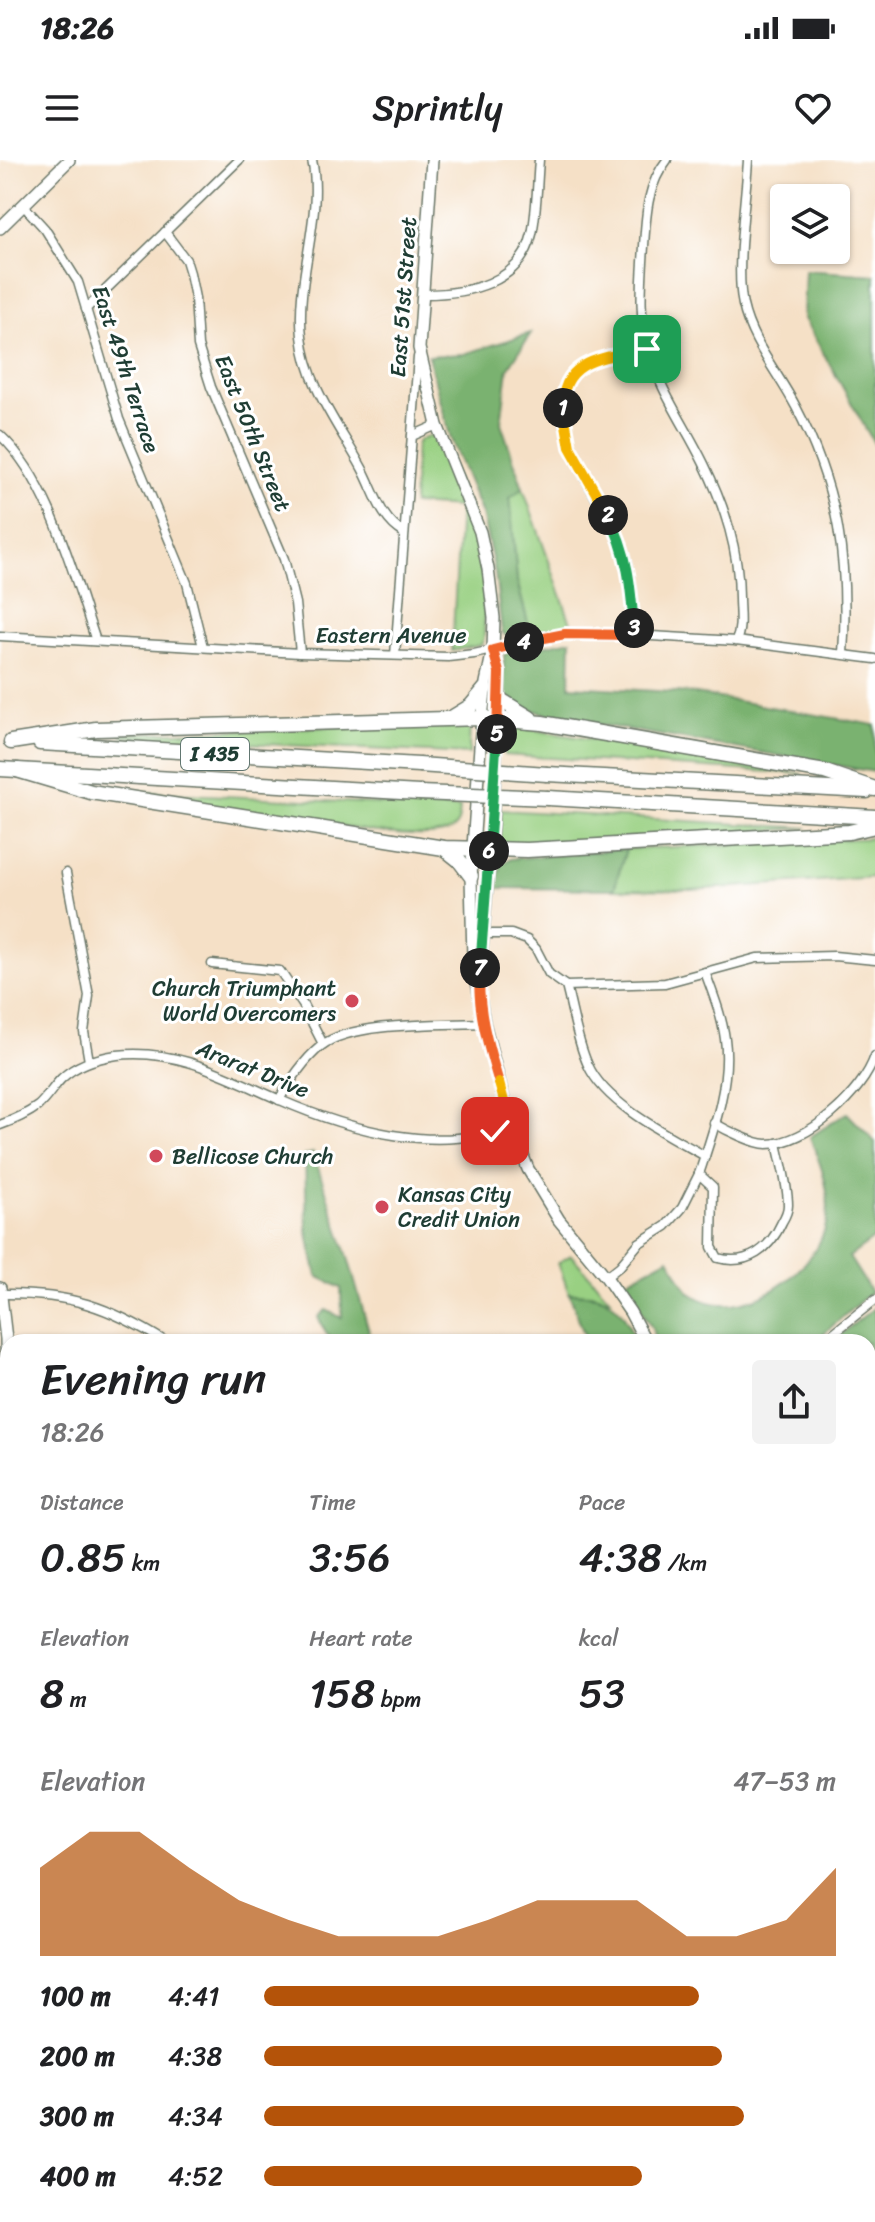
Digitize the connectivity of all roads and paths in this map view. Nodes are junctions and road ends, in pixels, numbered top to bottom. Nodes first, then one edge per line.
1 (69, 160) edge
2 (239, 160) edge
3 (312, 160) edge
4 (432, 160) edge
5 (539, 160) edge
6 (667, 160) edge
7 (748, 160) edge
8 (23, 205) junction
9 (0, 228) edge
10 (165, 232) junction
11 (424, 294) junction
12 (86, 309) junction
13 (419, 348) junction
14 (647, 349) junction
15 (437, 425) junction
16 (0, 435) edge
17 (412, 436) junction
18 (404, 533) junction
19 (634, 635) junction
20 (0, 636) edge
21 (96, 641) junction
22 (736, 641) junction
23 (203, 647) junction
24 (493, 650) junction
25 (300, 653) junction
26 (843, 654) junction
27 (395, 655) junction
28 (875, 659) edge
29 (485, 689) junction
30 (499, 699) junction
31 (452, 717) junction
32 (482, 718) junction
33 (498, 720) junction
34 (542, 723) junction
35 (6, 741) edge
36 (0, 769) edge
37 (17, 770) junction
38 (875, 790) edge
39 (875, 817) edge
40 (875, 826) edge
41 (444, 848) junction
42 (472, 848) junction
43 (490, 849) junction
44 (66, 873) dead end
45 (471, 876) junction
46 (482, 934) junction
47 (875, 960) edge
48 (212, 964) dead end
49 (705, 972) junction
50 (479, 983) junction
51 (566, 986) junction
52 (484, 1023) junction
53 (323, 1044) junction
54 (875, 1056) edge
55 (89, 1061) junction
56 (279, 1100) junction
57 (510, 1123) junction
58 (714, 1123) junction
59 (0, 1125) edge
60 (777, 1143) junction
61 (705, 1156) junction
62 (699, 1174) junction
63 (606, 1277) junction
64 (0, 1288) edge
65 (1, 1294) edge
66 (875, 1300) edge
67 (5, 1334) edge
68 (153, 1334) edge
69 (642, 1334) edge
70 (832, 1334) edge

1 - 8 main road
2 - 10 street
3 - 18 street
4 - 11 main road, East 51st Street
5 - 11 street
6 - 14 street
7 - 26 street
8 - 9 main road
8 - 12 street, East 49th Terrace
10 - 12 street
10 - 25 street, East 50th Street
11 - 13 main road, East 51st Street
12 - 23 street, East 49th Terrace
13 - 15 main road
13 - 17 street, East 51st Street
14 - 19 street
14 - 22 street
15 - 17 street
15 - 24 main road
16 - 21 street
17 - 18 street, East 51st Street
18 - 27 street, East 51st Street
19 - 22 street, Eastern Avenue
19 - 24 street, Eastern Avenue
20 - 21 street, Eastern Avenue
21 - 23 street, Eastern Avenue
22 - 26 street, Eastern Avenue
23 - 25 street, Eastern Avenue
24 - 27 street, Eastern Avenue
24 - 29 main road
24 - 30 main road
25 - 27 street, Eastern Avenue
26 - 28 street, Eastern Avenue
29 - 31 highway
29 - 32 main road
30 - 33 main road
30 - 34 highway
31 - 32 highway
31 - 35 highway
32 - 33 highway
32 - 42 main road
33 - 34 highway
33 - 43 main road
34 - 38 highway
35 - 38 highway, I 435, bridge
36 - 37 highway, I 435
37 - 39 highway, I 435, bridge
37 - 41 highway
40 - 43 highway
41 - 42 highway
41 - 45 highway
42 - 43 highway
42 - 45 main road
43 - 46 main road
44 - 55 street
45 - 50 main road
46 - 50 main road
46 - 51 street
47 - 49 street
48 - 53 street
49 - 51 street
49 - 58 street
50 - 52 main road
51 - 61 street
52 - 53 street
52 - 57 main road
53 - 56 street
54 - 60 street
55 - 56 street, Ararat Drive
55 - 59 street, Ararat Drive
56 - 57 street, Ararat Drive
57 - 63 main road
58 - 60 street
58 - 61 street
60 - 62 street
61 - 62 street
62 - 63 street
63 - 69 main road
64 - 65 main road
65 - 67 main road
65 - 68 street
66 - 70 street

